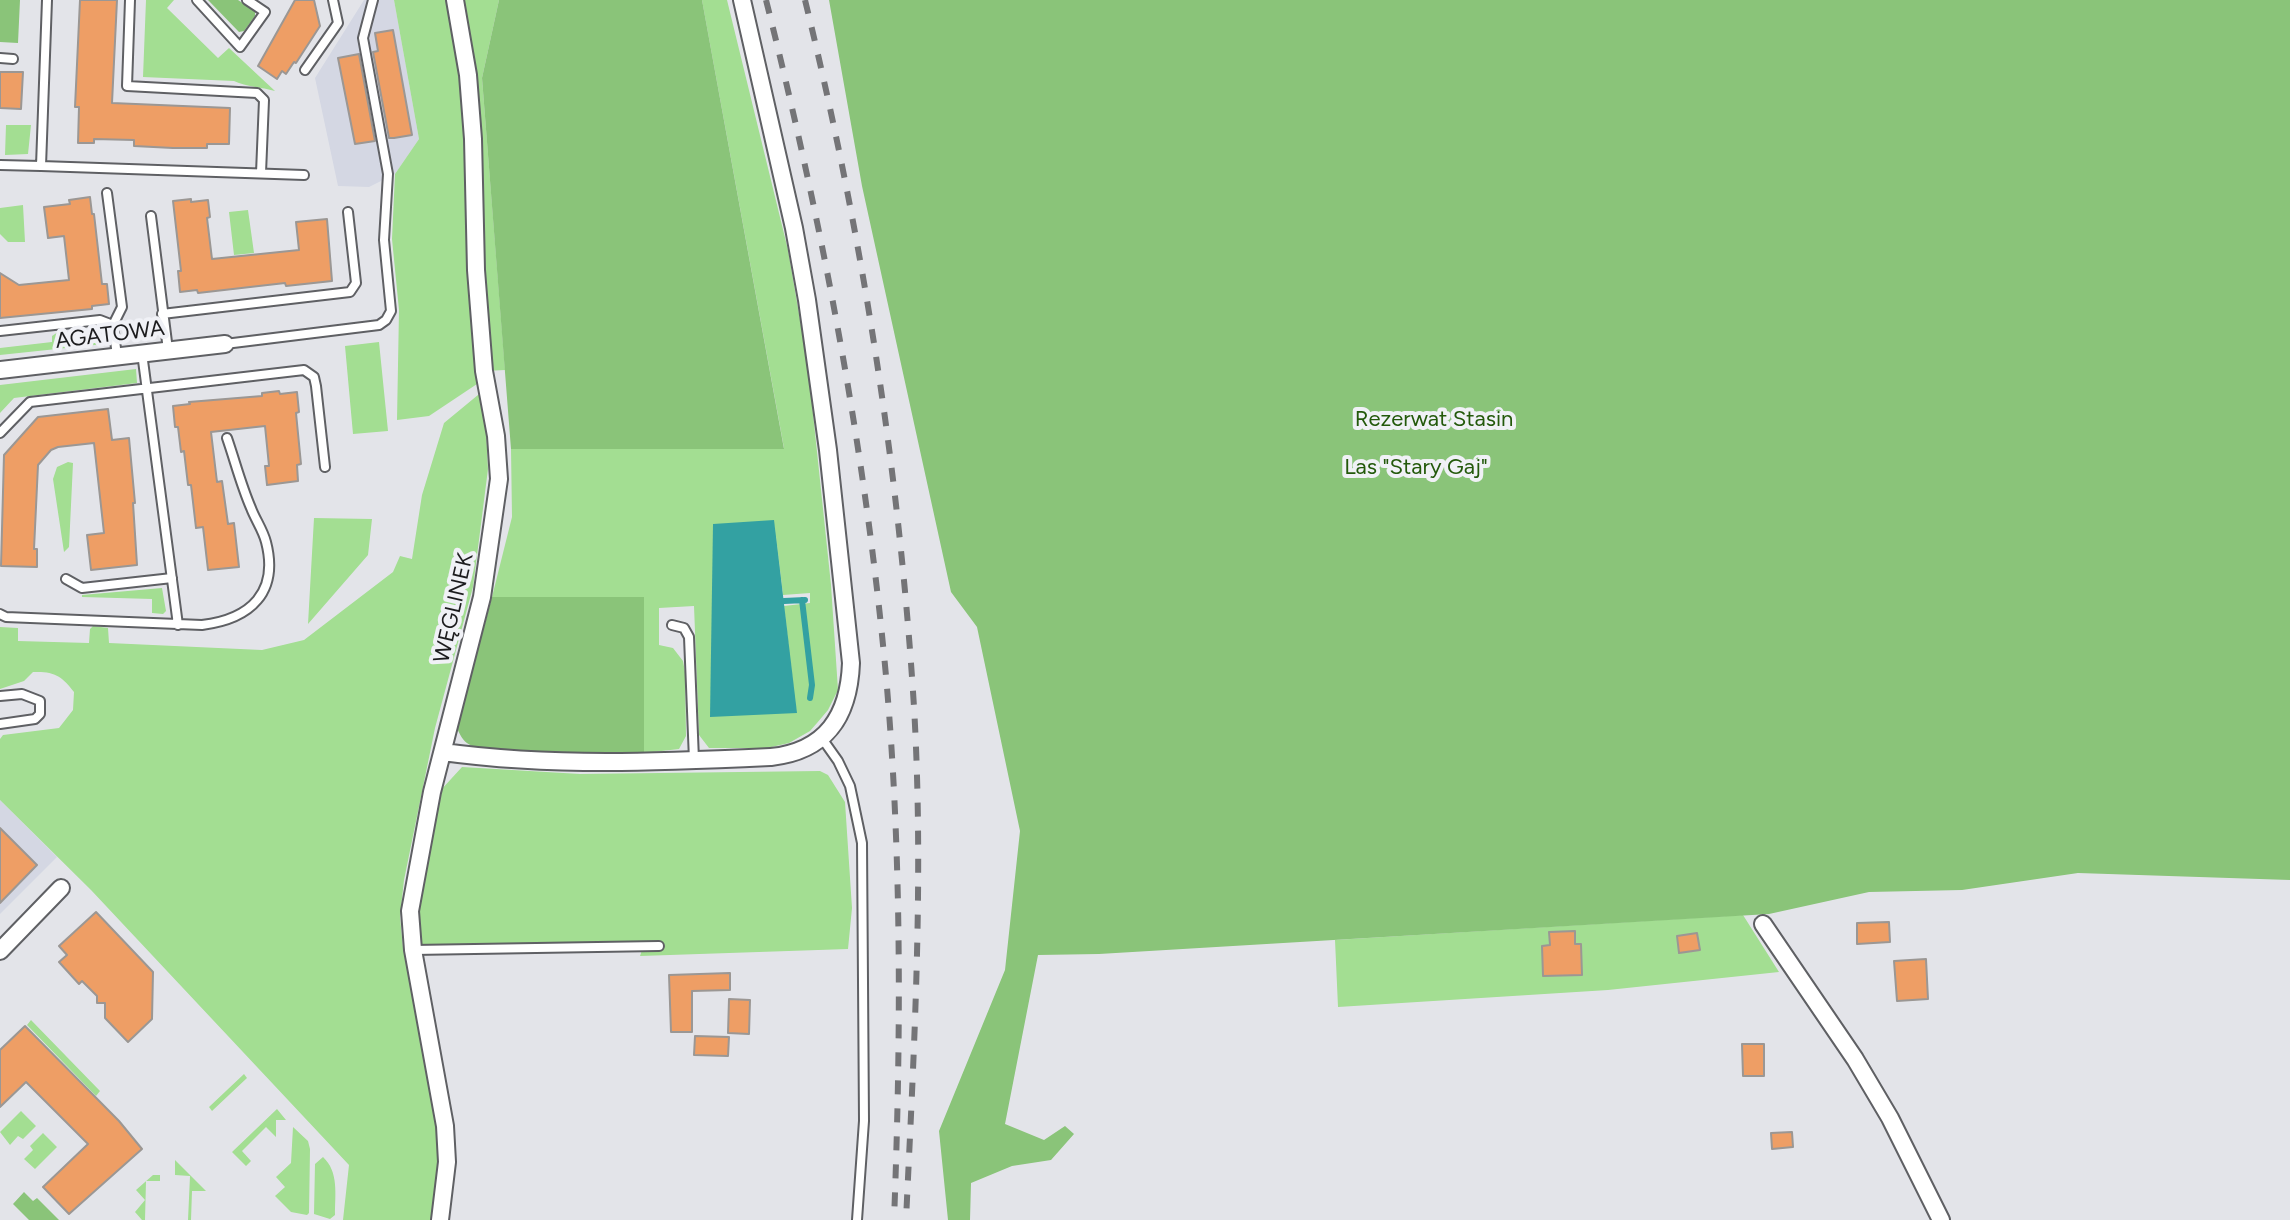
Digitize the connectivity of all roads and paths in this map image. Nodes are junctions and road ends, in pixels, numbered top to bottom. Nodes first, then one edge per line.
1 (47, 0) edge
2 (130, 0) edge
3 (197, 0) edge
4 (247, 0) edge
5 (333, 0) edge
6 (373, 0) edge
7 (455, 0) edge
8 (742, 0) edge
9 (0, 58) edge
10 (13, 59) dead end
11 (305, 70) dead end
12 (0, 165) edge
13 (41, 166) junction
14 (261, 173) junction
15 (304, 175) dead end
16 (107, 193) dead end
17 (348, 212) dead end
18 (151, 216) dead end
19 (162, 314) junction
20 (113, 325) junction
21 (0, 331) edge
22 (225, 344) joint
23 (168, 350) junction
24 (142, 353) junction
25 (117, 356) junction
26 (0, 370) edge
27 (147, 388) junction
28 (0, 433) edge
29 (227, 438) dead end
30 (325, 467) dead end
31 (172, 578) junction
32 (66, 579) dead end
33 (0, 614) edge
34 (178, 625) junction
35 (672, 625) dead end
36 (0, 696) edge
37 (0, 724) edge
38 (821, 737) junction
39 (443, 752) junction
40 (694, 760) junction
41 (61, 888) dead end
42 (1763, 924) dead end
43 (659, 946) dead end
44 (4, 947) edge
45 (413, 950) junction
46 (440, 1220) edge
47 (857, 1220) edge
48 (1941, 1220) edge

1 - 13 lane
2 - 14 lane
3 - 4 lane
5 - 11 lane
6 - 22 lane
7 - 39 street, WĘGLINEK
8 - 38 street
9 - 10 lane
12 - 13 lane
13 - 14 lane
14 - 15 lane
16 - 20 lane
17 - 19 lane
18 - 19 lane
19 - 23 lane
20 - 21 lane
20 - 25 lane
22 - 23 street, AGATOWA
23 - 24 street, AGATOWA
24 - 25 street, AGATOWA
24 - 27 lane
25 - 26 street, AGATOWA
27 - 28 lane
27 - 30 lane
27 - 31 lane
29 - 34 lane
31 - 32 lane
31 - 34 lane
33 - 34 lane
35 - 40 lane
36 - 37 lane
38 - 40 street
38 - 47 lane
39 - 40 street
39 - 45 street, WĘGLINEK
41 - 44 street
42 - 48 street
43 - 45 lane
45 - 46 street, WĘGLINEK

